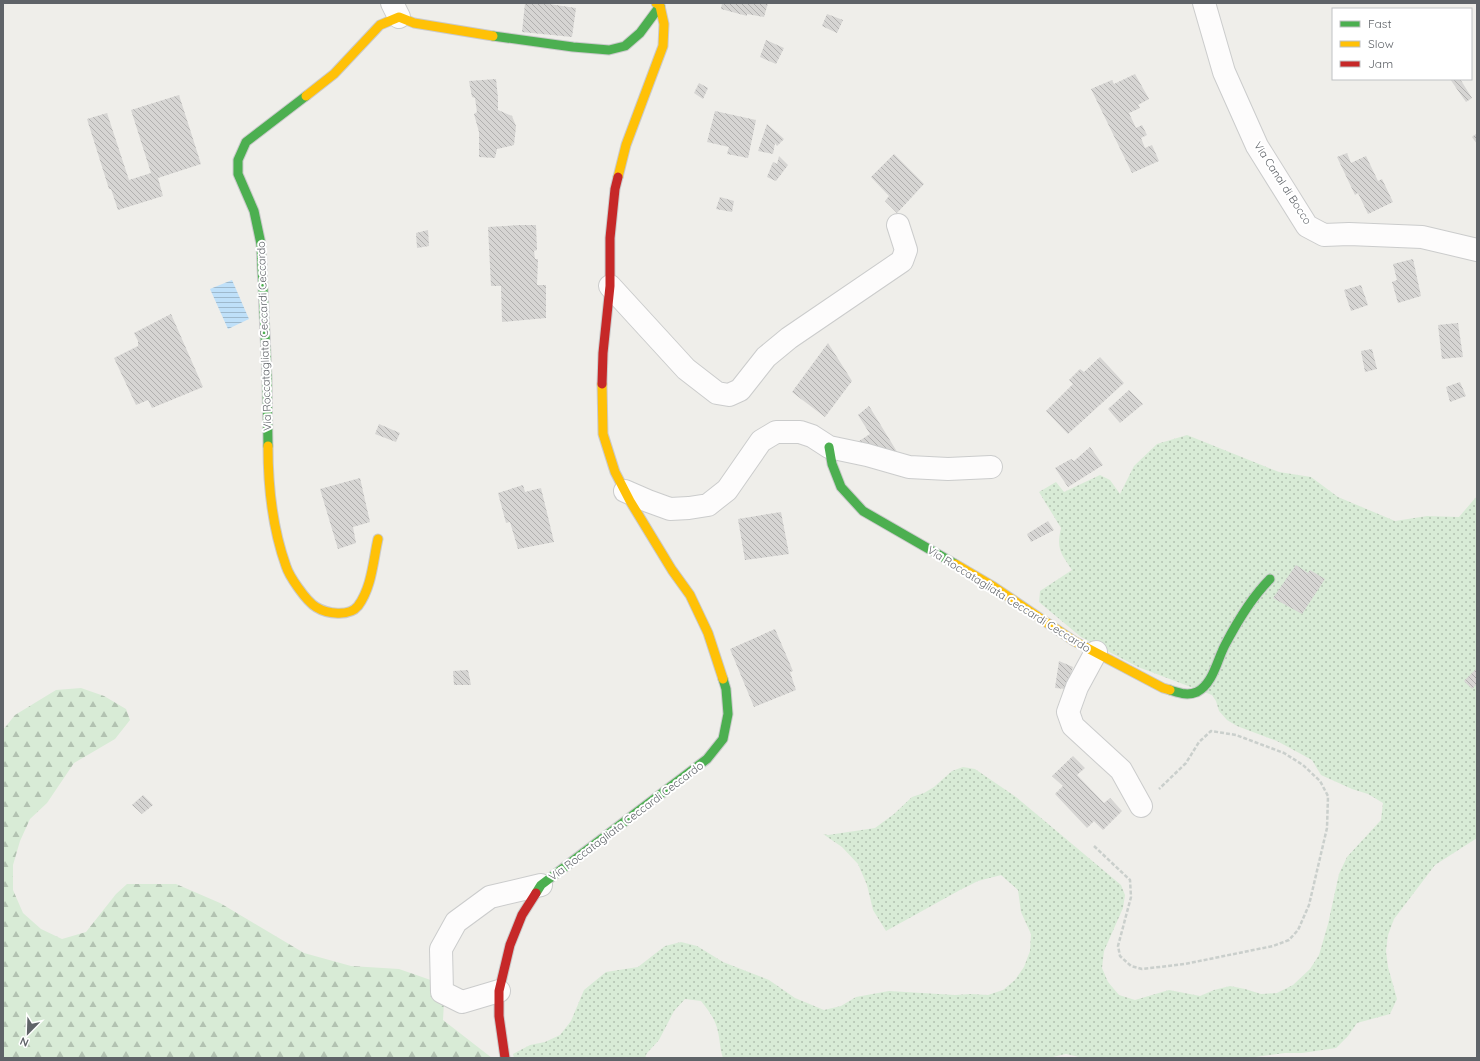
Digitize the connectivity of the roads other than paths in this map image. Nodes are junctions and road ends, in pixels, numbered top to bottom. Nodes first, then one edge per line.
1 (1204, 3) edge
2 (658, 5) edge
3 (396, 10) edge
4 (898, 225) dead end
5 (1477, 250) edge
6 (610, 286) junction
7 (829, 447) junction
8 (991, 467) dead end
9 (625, 491) junction
10 (670, 509) junction
11 (378, 539) dead end
12 (654, 539) junction
13 (1270, 579) dead end
14 (1096, 652) junction
15 (1141, 806) road end
16 (540, 884) junction
17 (499, 991) junction
18 (505, 1058) edge

1 - 5 street, Via Canal di Bocco
2 - 3 street, Via Roccatagliata Ceccardi Ceccardo
2 - 6 street, Via Roccatagliata Ceccardi Ceccardo
3 - 11 street, Via Roccatagliata Ceccardi Ceccardo
4 - 6 street
6 - 9 street, Via Roccatagliata Ceccardi Ceccardo
7 - 8 street
7 - 10 street
7 - 14 street, Via Roccatagliata Ceccardi Ceccardo
9 - 10 street
9 - 12 street, Via Roccatagliata Ceccardi Ceccardo
10 - 12 street
12 - 16 street, Via Roccatagliata Ceccardi Ceccardo
13 - 14 street, Via Roccatagliata Ceccardi Ceccardo
14 - 15 street, Via Roccatagliata Ceccardi Ceccardo
16 - 17 street, Via Roccatagliata Ceccardi Ceccardo
16 - 17 street, Via Roccatagliata Ceccardi Ceccardo
17 - 18 street, Via Roccatagliata Ceccardi Ceccardo

